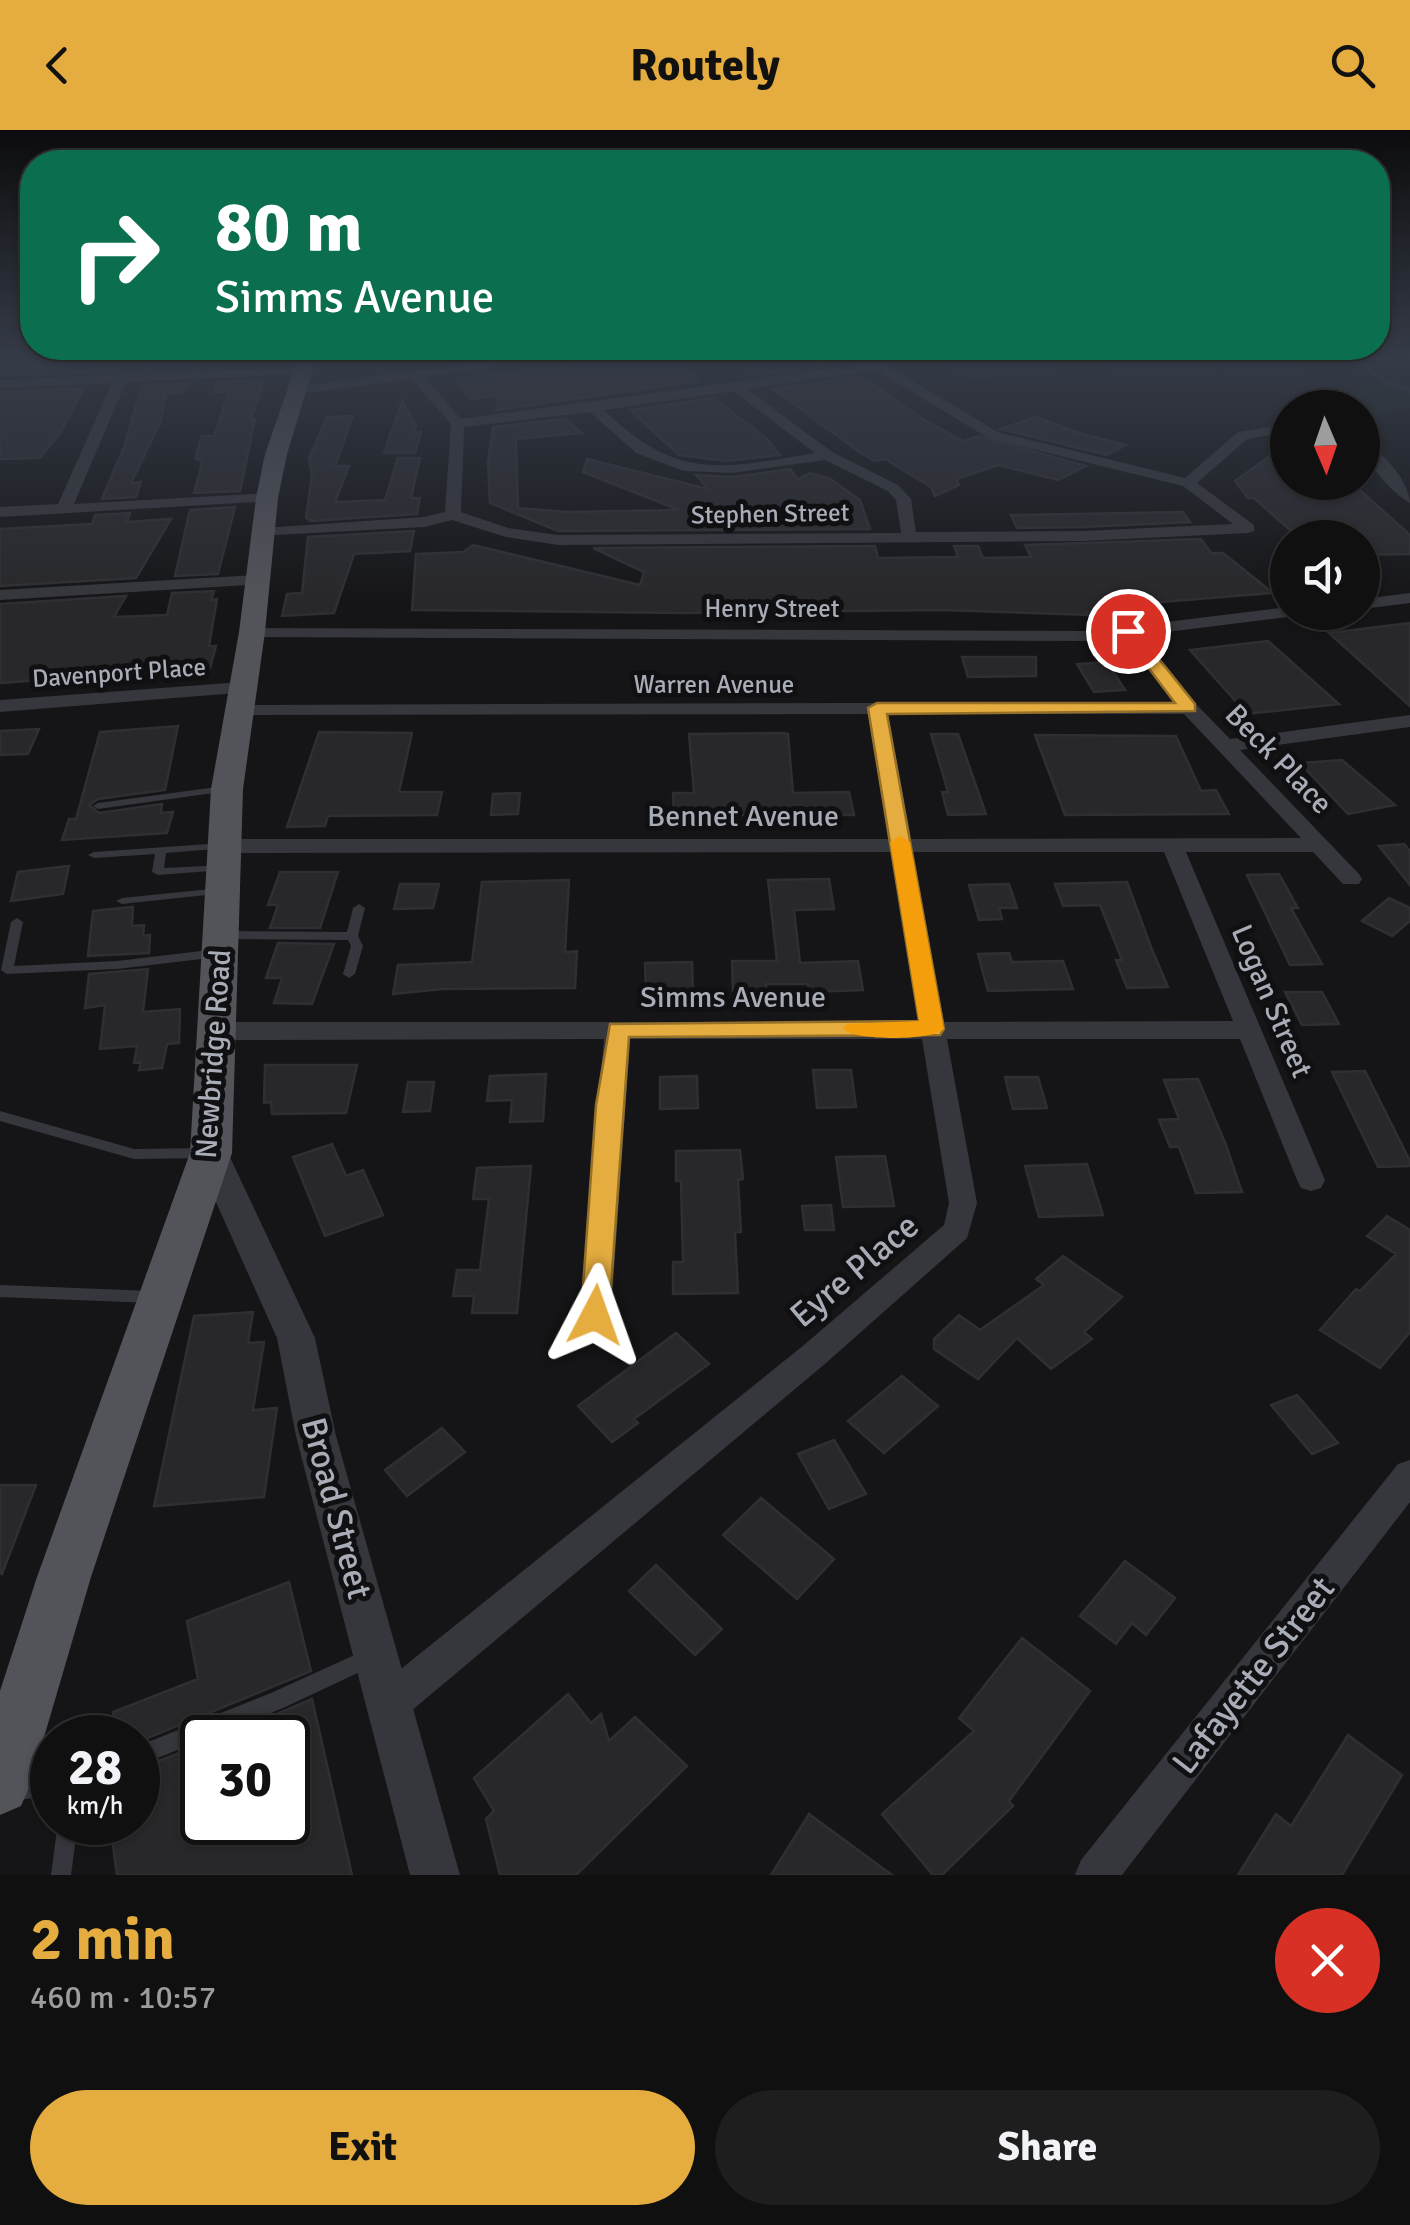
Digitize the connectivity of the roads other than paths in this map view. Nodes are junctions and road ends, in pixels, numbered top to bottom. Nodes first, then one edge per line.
1 (94, 440) edge
2 (280, 440) edge
3 (455, 440) edge
4 (629, 440) edge
5 (808, 440) edge
6 (1015, 440) edge
7 (1236, 440) edge
8 (827, 455) junction
9 (1380, 462) edge
10 (1188, 484) junction
11 (267, 498) junction
12 (1410, 498) edge
13 (64, 509) junction
14 (0, 512) edge
15 (453, 514) junction
16 (263, 534) junction
17 (909, 536) junction
18 (257, 580) junction
19 (0, 596) edge
20 (1410, 598) edge
21 (1380, 602) edge
22 (1270, 614) edge
23 (1128, 631) junction
24 (252, 632) junction
25 (241, 698) junction
26 (0, 706) edge
27 (877, 708) junction
28 (1188, 708) junction
29 (1410, 721) edge
30 (1225, 746) junction
31 (227, 789) junction
32 (98, 806) dead end
33 (1320, 845) junction
34 (900, 846) junction
35 (1173, 846) junction
36 (161, 850) junction
37 (94, 855) dead end
38 (224, 868) junction
39 (1351, 880) dead end
40 (122, 901) dead end
41 (359, 908) dead end
42 (17, 922) dead end
43 (352, 936) junction
44 (221, 944) junction
45 (350, 974) dead end
46 (932, 1029) junction
47 (618, 1030) junction
48 (1250, 1030) junction
49 (217, 1031) junction
50 (0, 1116) edge
51 (210, 1152) junction
52 (1311, 1180) dead end
53 (0, 1291) edge
54 (163, 1298) junction
55 (595, 1315) dead end
56 (1410, 1475) edge
57 (376, 1654) junction
58 (390, 1703) junction
59 (160, 1747) edge
60 (0, 1785) edge
61 (30, 1788) edge
62 (0, 1793) edge
63 (65, 1845) edge
64 (62, 1875) edge
65 (436, 1875) edge
66 (1096, 1875) edge

1 - 13 street
2 - 11 main road, Newbridge Road
3 - 15 street
4 - 8 street
5 - 8 street
6 - 10 street
7 - 10 street
8 - 17 street
9 - 12 street
10 - 17 street, Stephen Street
11 - 13 street
11 - 16 main road, Newbridge Road
13 - 14 street
15 - 16 street
15 - 17 street, Stephen Street
16 - 18 main road, Newbridge Road
18 - 19 street
18 - 24 main road, Newbridge Road
20 - 21 street
22 - 23 street, Henry Street
23 - 24 street, Henry Street
23 - 28 street, Beck Place
24 - 25 main road, Newbridge Road
25 - 26 street, Davenport Place
25 - 27 street, Warren Avenue
25 - 31 main road, Newbridge Road
27 - 28 street, Warren Avenue
27 - 34 street, Eyre Place
28 - 30 street, Beck Place
29 - 30 street
30 - 33 street, Beck Place
31 - 32 lane
31 - 38 main road, Newbridge Road
33 - 35 street, Bennet Avenue
33 - 39 street, Beck Place
34 - 35 street, Bennet Avenue
34 - 38 street, Bennet Avenue
34 - 46 street, Eyre Place
35 - 48 street, Logan Street
36 - 37 lane
36 - 38 lane
36 - 38 lane
38 - 40 lane
38 - 44 main road, Newbridge Road
41 - 43 lane
42 - 44 lane
43 - 44 lane
43 - 45 lane
44 - 49 main road, Newbridge Road
46 - 47 street, Simms Avenue
46 - 48 street, Simms Avenue
46 - 58 street, Eyre Place
47 - 49 street, Simms Avenue
47 - 55 street
48 - 52 street, Logan Street
49 - 51 main road, Newbridge Road
50 - 51 lane
51 - 54 main road, Newbridge Road
51 - 57 street, Broad Street
53 - 54 lane
54 - 60 main road, Newbridge Road
56 - 66 street, Lafayette Street
57 - 58 street, Broad Street
57 - 59 lane
58 - 65 street, Broad Street
61 - 62 lane
63 - 64 lane

